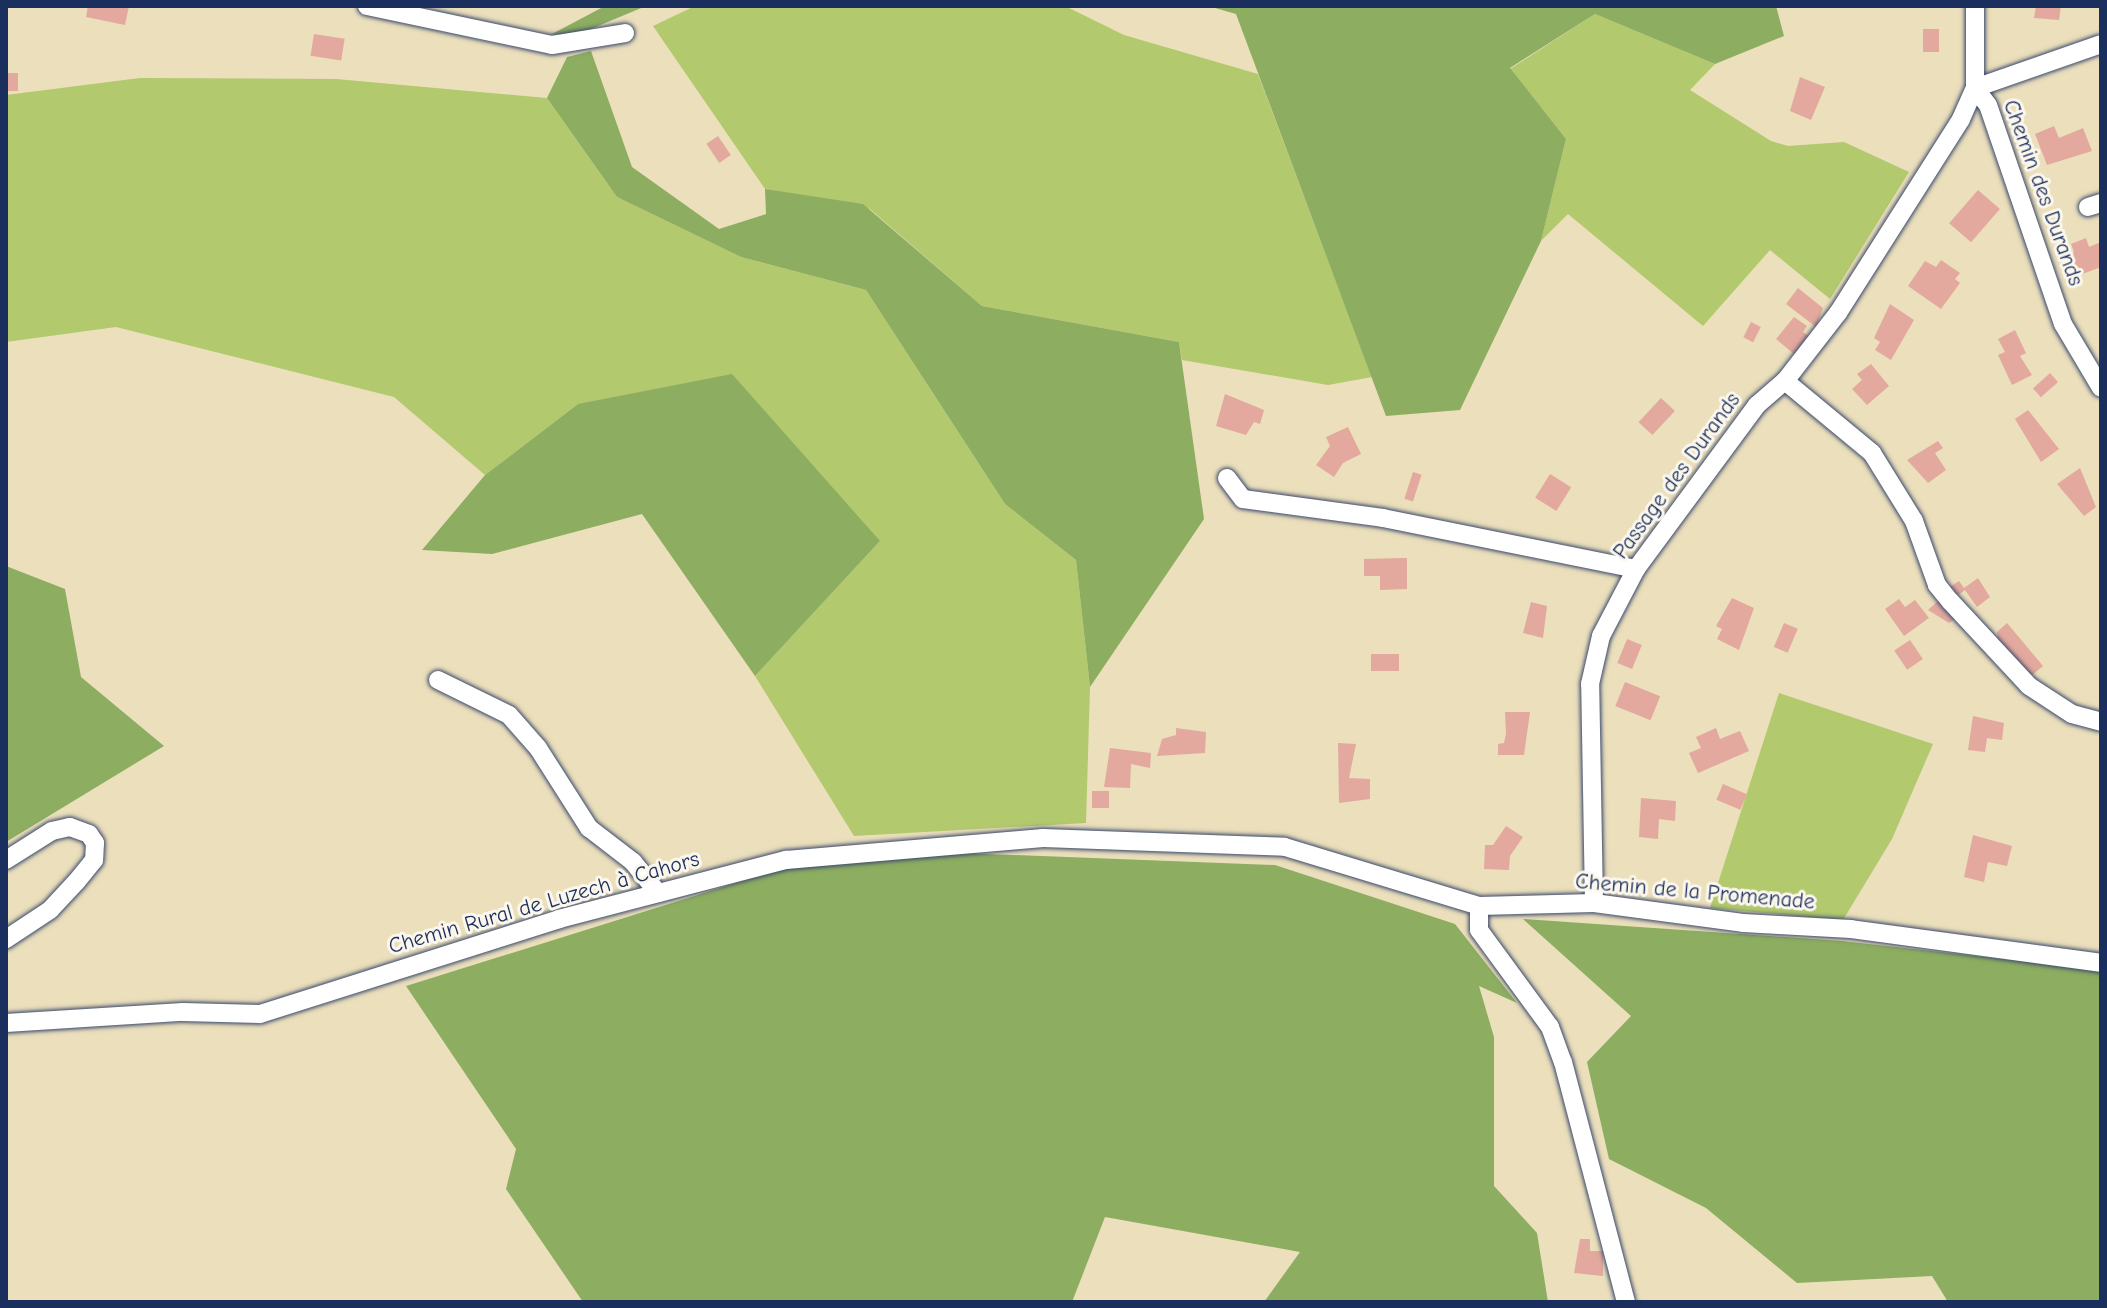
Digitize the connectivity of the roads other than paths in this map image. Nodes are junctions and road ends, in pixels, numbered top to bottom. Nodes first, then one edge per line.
1 (367, 6) edge
2 (1975, 6) edge
3 (625, 33) dead end
4 (2101, 44) edge
5 (1975, 88) junction
6 (1785, 381) junction
7 (2101, 388) edge
8 (1227, 478) dead end
9 (1636, 569) junction
10 (438, 680) dead end
11 (2101, 722) edge
12 (1100, 840) joint
13 (6, 860) edge
14 (658, 893) junction
15 (1594, 903) junction
16 (1479, 906) junction
17 (6, 939) edge
18 (2101, 963) edge
19 (6, 1023) edge
20 (1626, 1302) edge

1 - 3 street
2 - 5 street, Chemin des Durands
4 - 5 street
5 - 6 street, Passage des Durands
5 - 7 street, Chemin des Durands
6 - 9 street, Passage des Durands
6 - 11 street
8 - 9 street
9 - 15 street, Passage des Durands
10 - 14 street
12 - 14 street, Chemin Rural de Luzech à Cahors
12 - 16 street, Chemin de la Promenade
13 - 17 street
14 - 19 street, Chemin Rural de Luzech à Cahors
15 - 16 street, Chemin de la Promenade
15 - 18 street, Chemin de la Promenade
16 - 20 street

